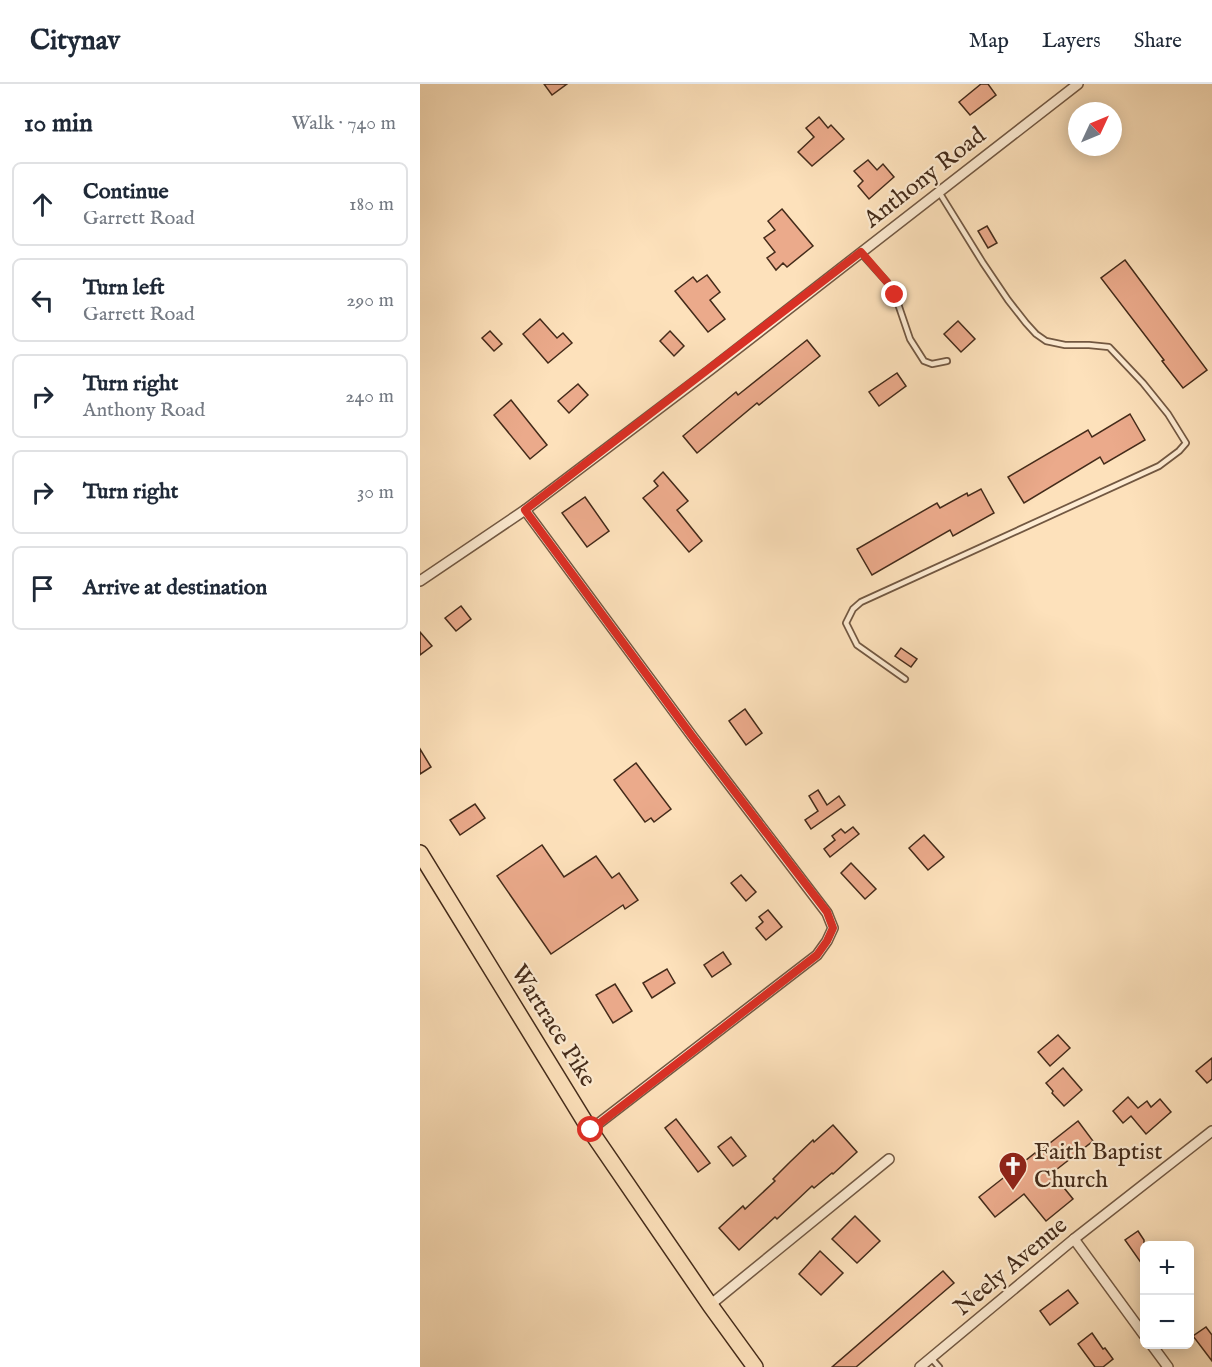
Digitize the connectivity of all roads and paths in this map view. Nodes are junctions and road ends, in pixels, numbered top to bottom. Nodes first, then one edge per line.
1 (1078, 84) edge
2 (939, 192) junction
3 (861, 252) junction
4 (947, 362) dead end
5 (525, 510) junction
6 (420, 581) edge
7 (905, 679) dead end
8 (420, 853) edge
9 (591, 1130) junction
10 (1212, 1131) edge
11 (889, 1159) dead end
12 (1074, 1239) junction
13 (710, 1305) junction
14 (1140, 1330) edge
15 (1155, 1349) edge
16 (931, 1358) junction
17 (755, 1367) edge
18 (920, 1367) edge
19 (939, 1367) edge
20 (1168, 1367) edge

1 - 2 street, Anthony Road
2 - 3 street, Anthony Road
2 - 7 lane
3 - 4 lane
3 - 5 street, Anthony Road
5 - 6 street, Anthony Road
5 - 9 street
8 - 9 main road, Wartrace Pike
9 - 13 main road, Wartrace Pike
10 - 12 street, Neely Avenue
11 - 13 street
12 - 14 street
12 - 16 street, Neely Avenue
13 - 17 main road, Wartrace Pike
15 - 20 street
16 - 18 street, Neely Avenue
16 - 19 lane

